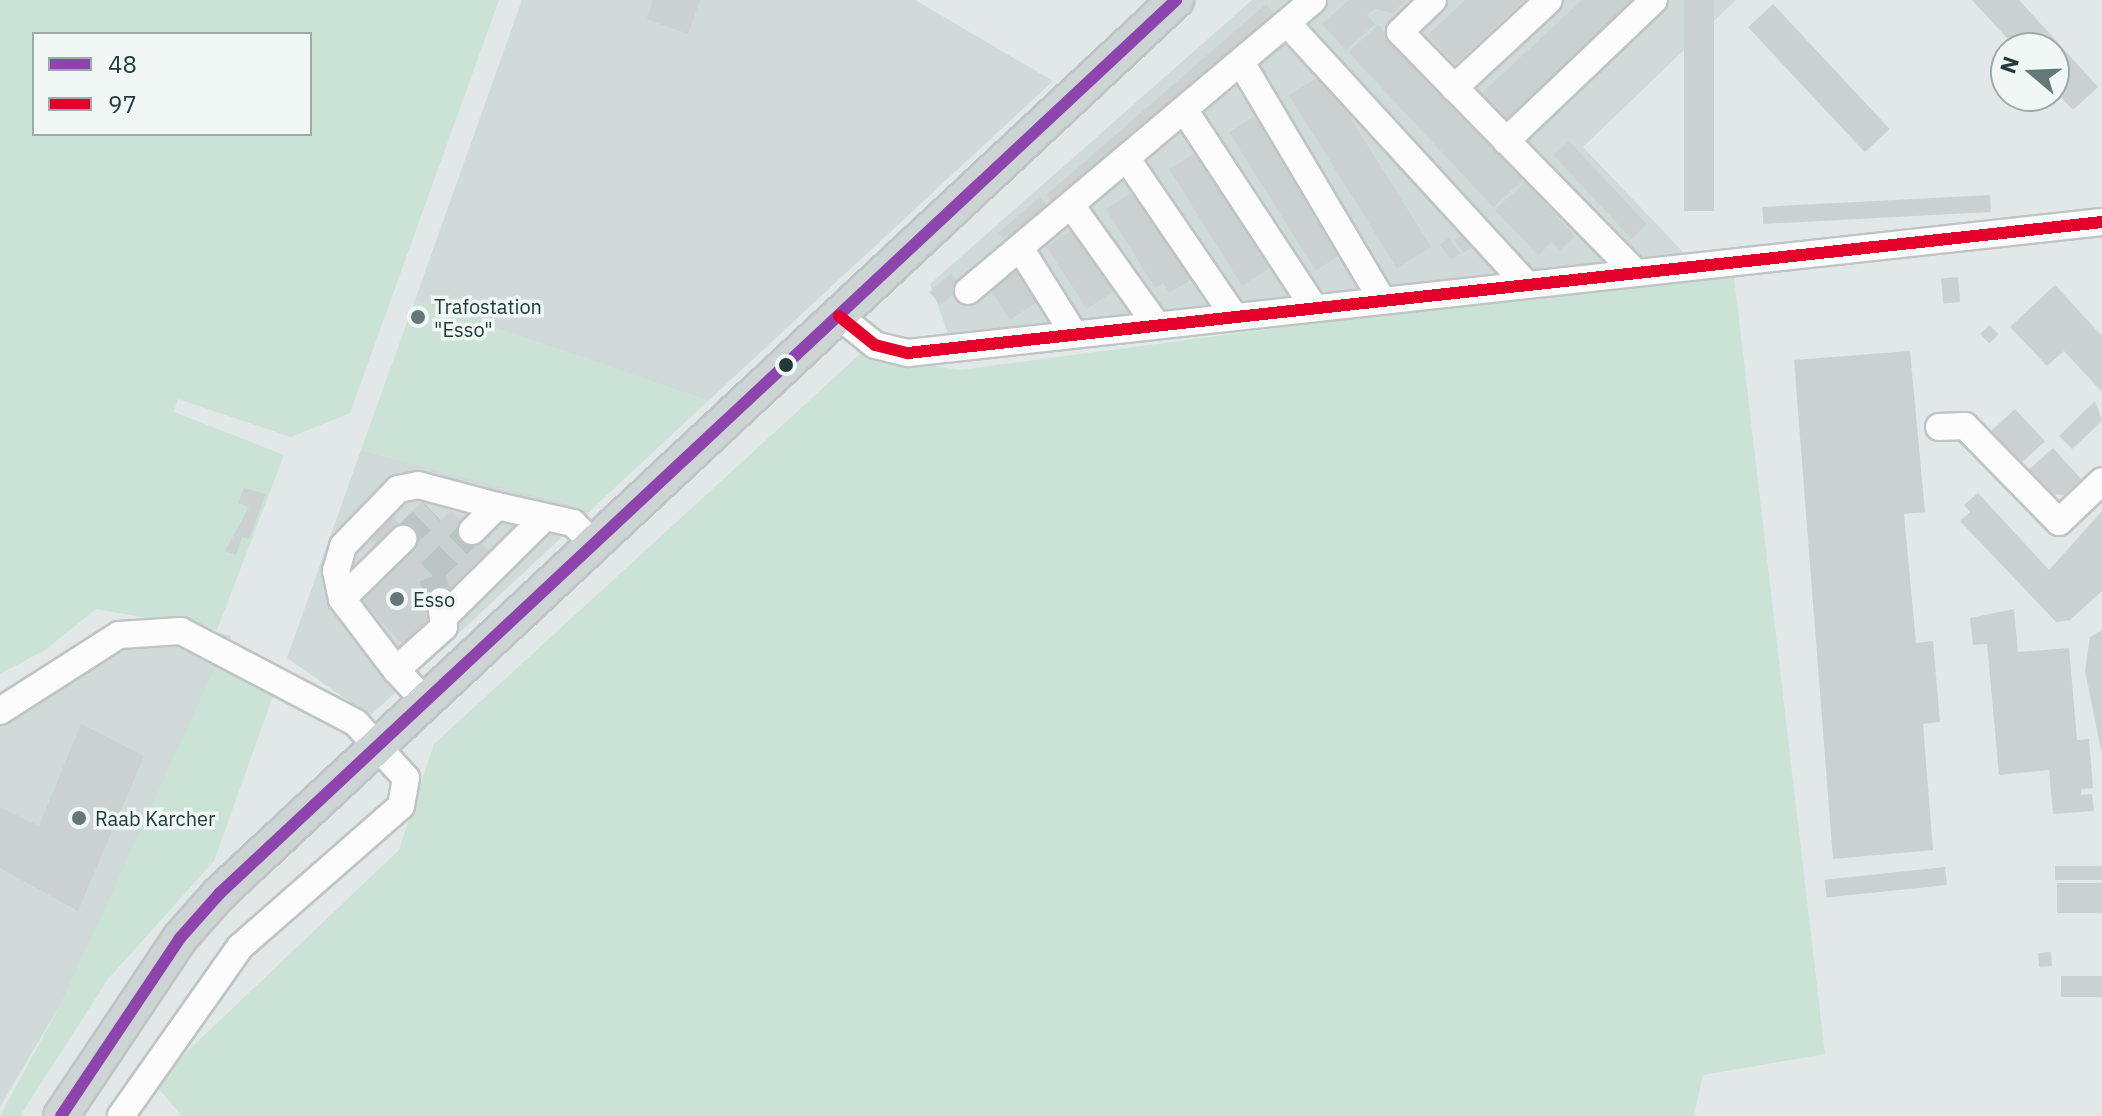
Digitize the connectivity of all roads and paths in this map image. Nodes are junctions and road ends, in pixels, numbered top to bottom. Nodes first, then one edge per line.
1 (1176, 0) edge
2 (1313, 0) edge
3 (1433, 0) edge
4 (1549, 0) edge
5 (1654, 0) edge
6 (1287, 23) junction
7 (1242, 64) junction
8 (1454, 88) junction
9 (1185, 111) junction
10 (1506, 141) junction
11 (1127, 159) junction
12 (1071, 205) junction
13 (2102, 222) edge
14 (1020, 248) junction
15 (1633, 270) junction
16 (1524, 282) junction
17 (968, 291) dead end
18 (1381, 298) junction
19 (1313, 306) junction
20 (839, 316) junction
21 (1234, 316) junction
22 (1156, 324) junction
23 (1074, 334) junction
24 (1939, 427) dead end
25 (2102, 481) edge
26 (497, 506) junction
27 (544, 518) junction
28 (472, 531) tunnel mouth
29 (403, 539) tunnel mouth
30 (594, 545) junction
31 (342, 599) junction
32 (396, 670) junction
33 (425, 701) junction
34 (0, 711) edge
35 (378, 745) junction
36 (61, 1116) edge
37 (121, 1116) edge

1 - 20 main road
2 - 6 street
3 - 8 street
4 - 8 street
5 - 10 street
6 - 7 street
6 - 16 street
7 - 9 street
7 - 18 street
8 - 10 street
9 - 11 street
9 - 19 street
10 - 15 street
11 - 12 street
11 - 21 street
12 - 14 street
12 - 22 street
13 - 15 street
14 - 17 street
14 - 23 street
15 - 16 street
16 - 18 street
18 - 19 street
19 - 21 street
20 - 23 street
20 - 30 main road
21 - 22 street
22 - 23 street
24 - 25 street
26 - 27 street
26 - 28 street
26 - 31 street
27 - 30 street
27 - 32 street
29 - 31 street
30 - 33 main road
31 - 32 street
32 - 33 street
33 - 35 main road
34 - 35 street
35 - 36 main road
35 - 37 street

